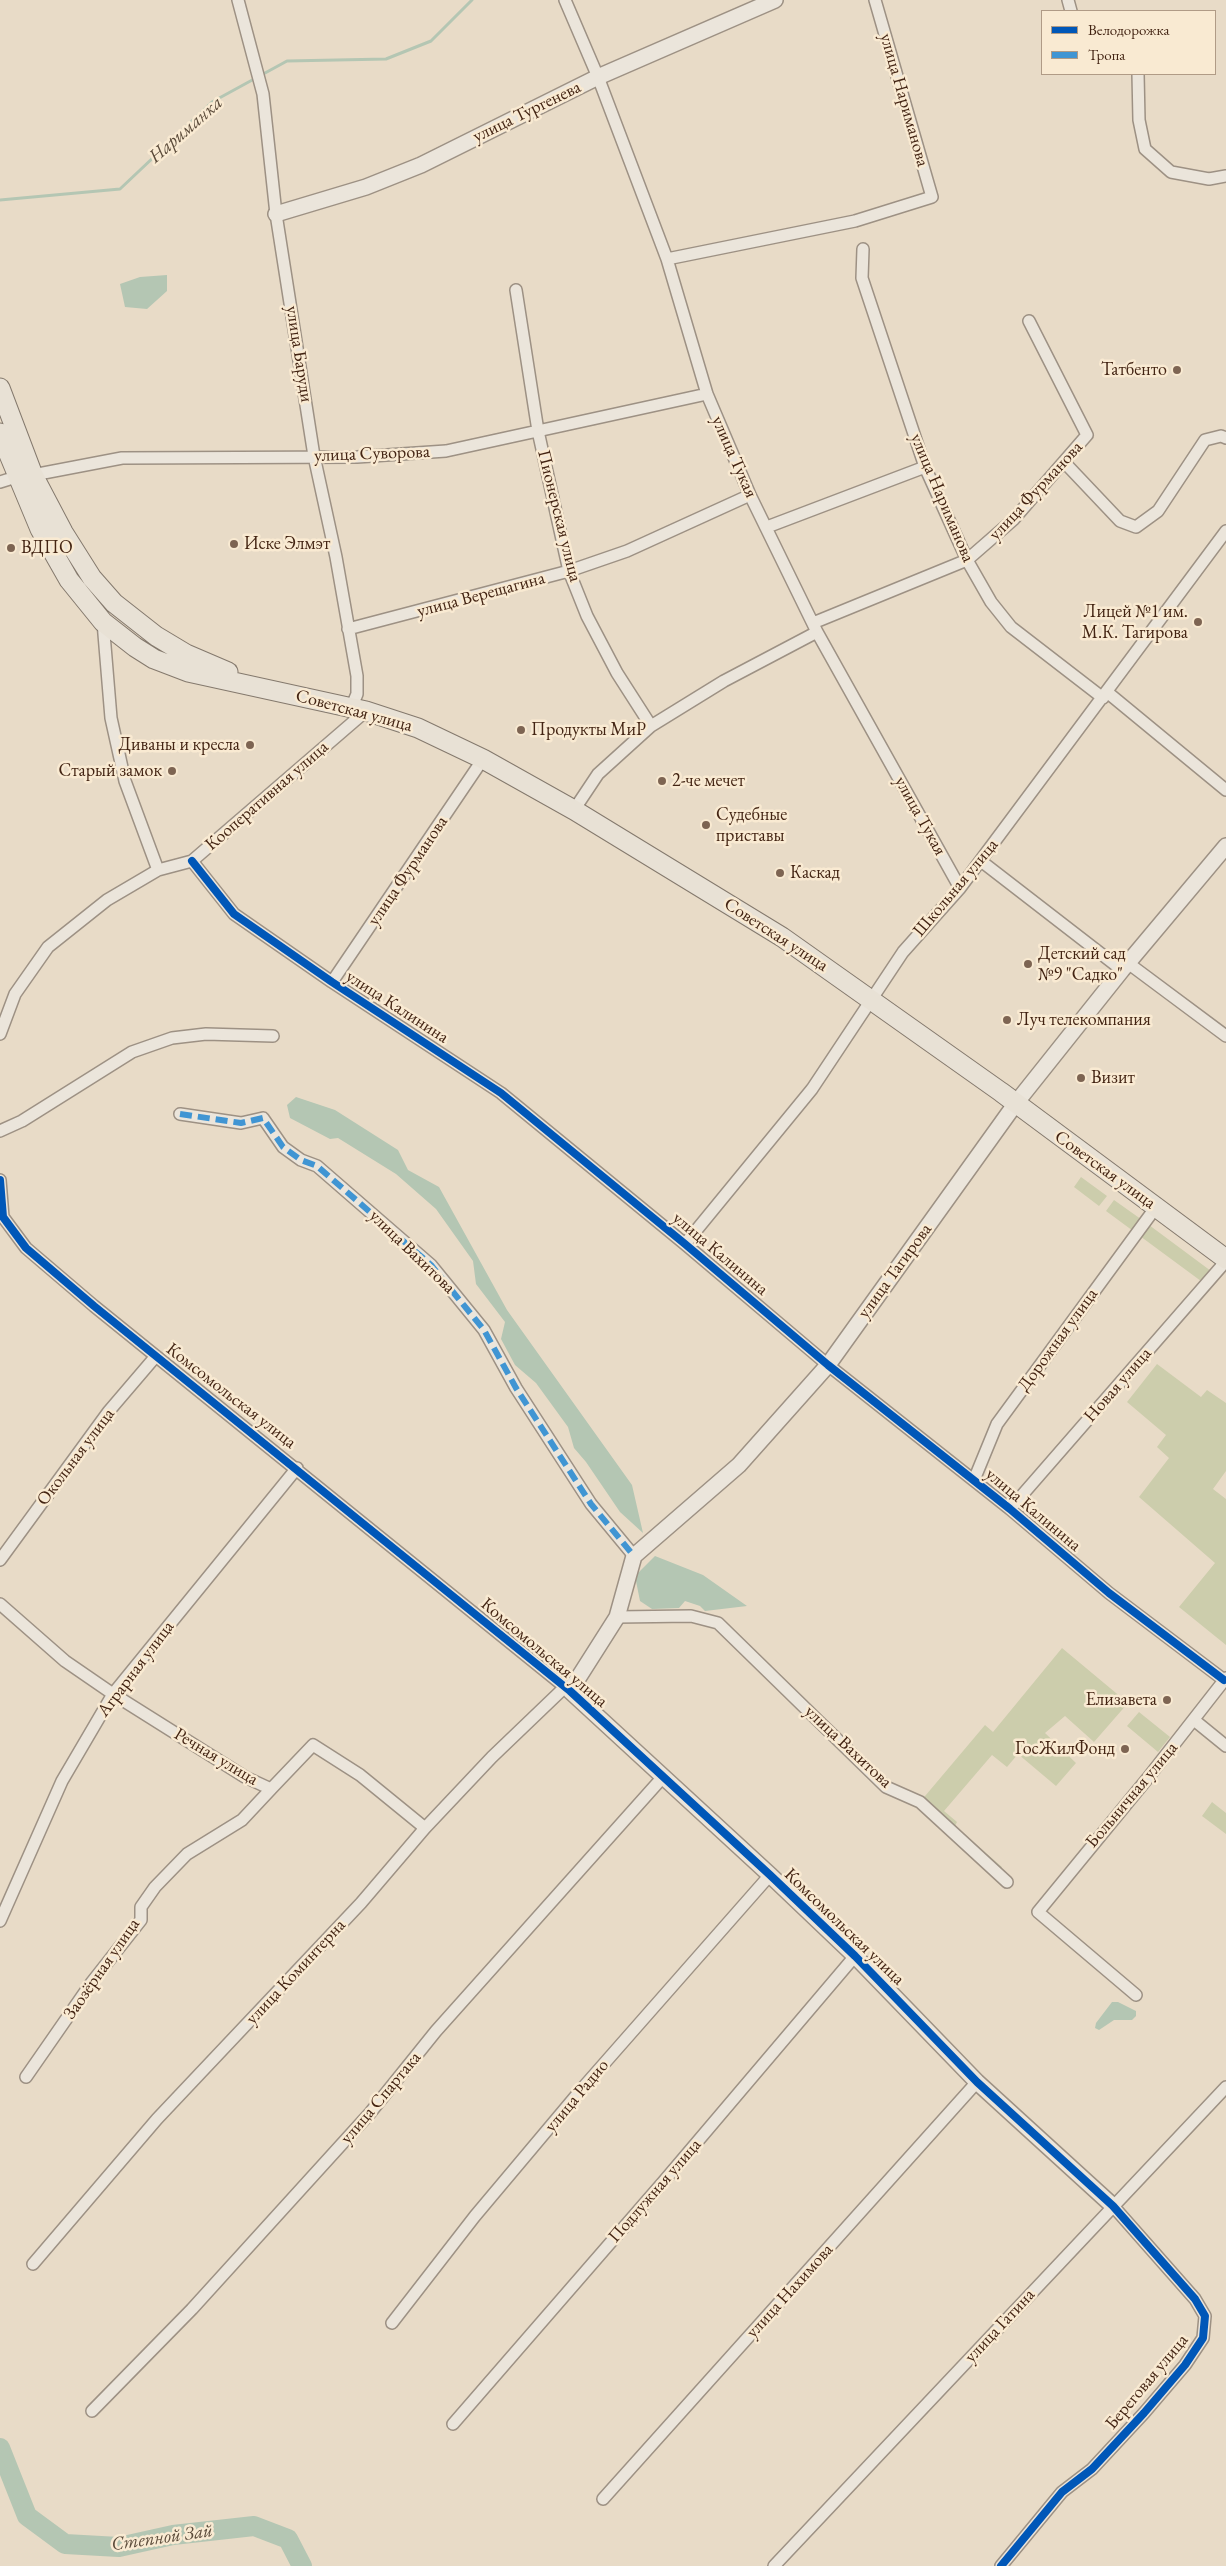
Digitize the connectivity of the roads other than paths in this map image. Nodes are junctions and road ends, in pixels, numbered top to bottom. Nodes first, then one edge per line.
1 (238, 0) edge
2 (565, 0) edge
3 (775, 0) edge
4 (875, 0) edge
5 (1138, 75) edge
6 (598, 77) junction
7 (1226, 176) edge
8 (276, 214) junction
9 (864, 249) dead end
10 (667, 259) junction
11 (516, 290) dead end
12 (1029, 321) dead end
13 (0, 388) edge
14 (707, 394) junction
15 (538, 431) junction
16 (0, 433) edge
17 (1226, 438) edge
18 (314, 456) junction
19 (1065, 463) junction
20 (925, 467) junction
21 (17, 478) edge
22 (750, 495) junction
23 (766, 527) junction
24 (1226, 531) edge
25 (967, 560) junction
26 (570, 571) junction
27 (103, 622) junction
28 (815, 628) junction
29 (348, 629) junction
30 (281, 692) junction
31 (1105, 695) junction
32 (358, 710) junction
33 (651, 726) junction
34 (483, 759) junction
35 (1226, 790) edge
36 (574, 810) junction
37 (1226, 846) edge
38 (192, 860) junction
39 (981, 861) junction
40 (158, 870) junction
41 (960, 888) junction
42 (1125, 966) junction
43 (332, 982) junction
44 (873, 999) junction
45 (0, 1034) edge
46 (273, 1036) dead end
47 (1226, 1036) edge
48 (1016, 1103) junction
49 (180, 1114) dead end
50 (0, 1131) edge
51 (0, 1180) edge
52 (1156, 1207) junction
53 (685, 1244) junction
54 (1226, 1260) edge
55 (156, 1356) junction
56 (828, 1365) junction
57 (297, 1468) junction
58 (974, 1480) junction
59 (1010, 1509) junction
60 (634, 1556) junction
61 (0, 1560) edge
62 (0, 1604) edge
63 (617, 1617) junction
64 (1225, 1679) edge
65 (567, 1689) junction
66 (113, 1694) junction
67 (1194, 1720) junction
68 (1226, 1746) edge
69 (662, 1778) junction
70 (271, 1790) junction
71 (425, 1828) junction
72 (770, 1875) junction
73 (1007, 1882) dead end
74 (0, 1920) edge
75 (855, 1956) junction
76 (1136, 1995) dead end
77 (26, 2077) dead end
78 (977, 2082) junction
79 (1226, 2087) edge
80 (1113, 2206) junction
81 (33, 2264) dead end
82 (392, 2323) dead end
83 (92, 2411) dead end
84 (453, 2424) dead end
85 (603, 2500) dead end
86 (774, 2566) edge
87 (1001, 2566) edge

1 - 8 street, улица Баруди
2 - 6 street, улица Тукая
3 - 6 street, улица Тургенева
4 - 10 street, улица Нариманова
5 - 7 street
6 - 8 street, улица Тургенева
6 - 10 street, улица Тукая
8 - 18 street, улица Баруди
9 - 20 street, улица Нариманова
10 - 14 street, улица Тукая
11 - 15 street, Пионерская улица
12 - 19 street, улица Фурманова
13 - 21 main road, Советская улица
14 - 15 street, улица Суворова
14 - 22 street, улица Тукая
15 - 18 street, улица Суворова
15 - 26 street, Пионерская улица
16 - 21 main road, Советская улица
17 - 19 street
18 - 21 street, улица Суворова
18 - 29 street, улица Баруди
19 - 25 street, улица Фурманова
20 - 23 street
20 - 25 street, улица Нариманова
21 - 27 main road, Советская улица
21 - 30 main road, Советская улица
22 - 23 street, улица Тукая
22 - 26 street, улица Верещагина
23 - 28 street, улица Тукая
24 - 31 street, Школьная улица
25 - 28 street, улица Фурманова
25 - 31 street, улица Нариманова
26 - 29 street, улица Верещагина
26 - 33 street, Пионерская улица
27 - 30 main road, Советская улица
27 - 40 street
28 - 33 street, улица Фурманова
28 - 41 street, улица Тукая
29 - 32 street, улица Баруди
30 - 32 main road, Советская улица
31 - 35 street, улица Нариманова
31 - 39 street, Школьная улица
32 - 34 main road, Советская улица
32 - 38 street, Кооперативная улица
33 - 36 street, улица Фурманова
34 - 36 main road, Советская улица
34 - 43 street, улица Фурманова
36 - 44 main road, Советская улица
37 - 42 street, улица Тагирова
38 - 40 street, Кооперативная улица
38 - 43 street, улица Калинина
39 - 41 street, Школьная улица
39 - 42 street
40 - 45 street, Кооперативная улица
41 - 44 street, Школьная улица
42 - 47 street
42 - 48 street, улица Тагирова
43 - 53 street, улица Калинина
44 - 48 main road, Советская улица
44 - 53 street, Школьная улица
46 - 50 street
48 - 52 main road, Советская улица
48 - 56 street, улица Тагирова
49 - 60 street, улица Вахитова
51 - 55 street, Комсомольская улица
52 - 54 main road, Советская улица
52 - 58 street, Дорожная улица
53 - 56 street, улица Калинина
54 - 59 street, Новая улица
55 - 57 street, Комсомольская улица
55 - 61 street, Окольная улица
56 - 58 street, улица Калинина
56 - 60 street, улица Тагирова
57 - 65 street, Комсомольская улица
57 - 66 street, Аграрная улица
58 - 59 street, улица Калинина
59 - 64 street, улица Калинина
60 - 63 street
62 - 66 street, Речная улица
63 - 65 street
63 - 73 street, улица Вахитова
64 - 67 street, Больничная улица
65 - 69 street, Комсомольская улица
65 - 71 street, улица Коминтерна
66 - 70 street, Речная улица
66 - 74 street, Аграрная улица
67 - 68 street
67 - 76 street, Больничная улица
69 - 72 street, Комсомольская улица
69 - 83 street, улица Спартака
70 - 71 street, Речная улица
70 - 77 street, Заозёрная улица
71 - 81 street, улица Коминтерна
72 - 75 street, Комсомольская улица
72 - 82 street, улица Радио
75 - 78 street, Комсомольская улица
75 - 84 street, Подлужная улица
78 - 80 street, Комсомольская улица
78 - 85 street, улица Нахимова
79 - 80 street, улица Гатина
80 - 86 street, улица Гатина
80 - 87 street, Береговая улица

